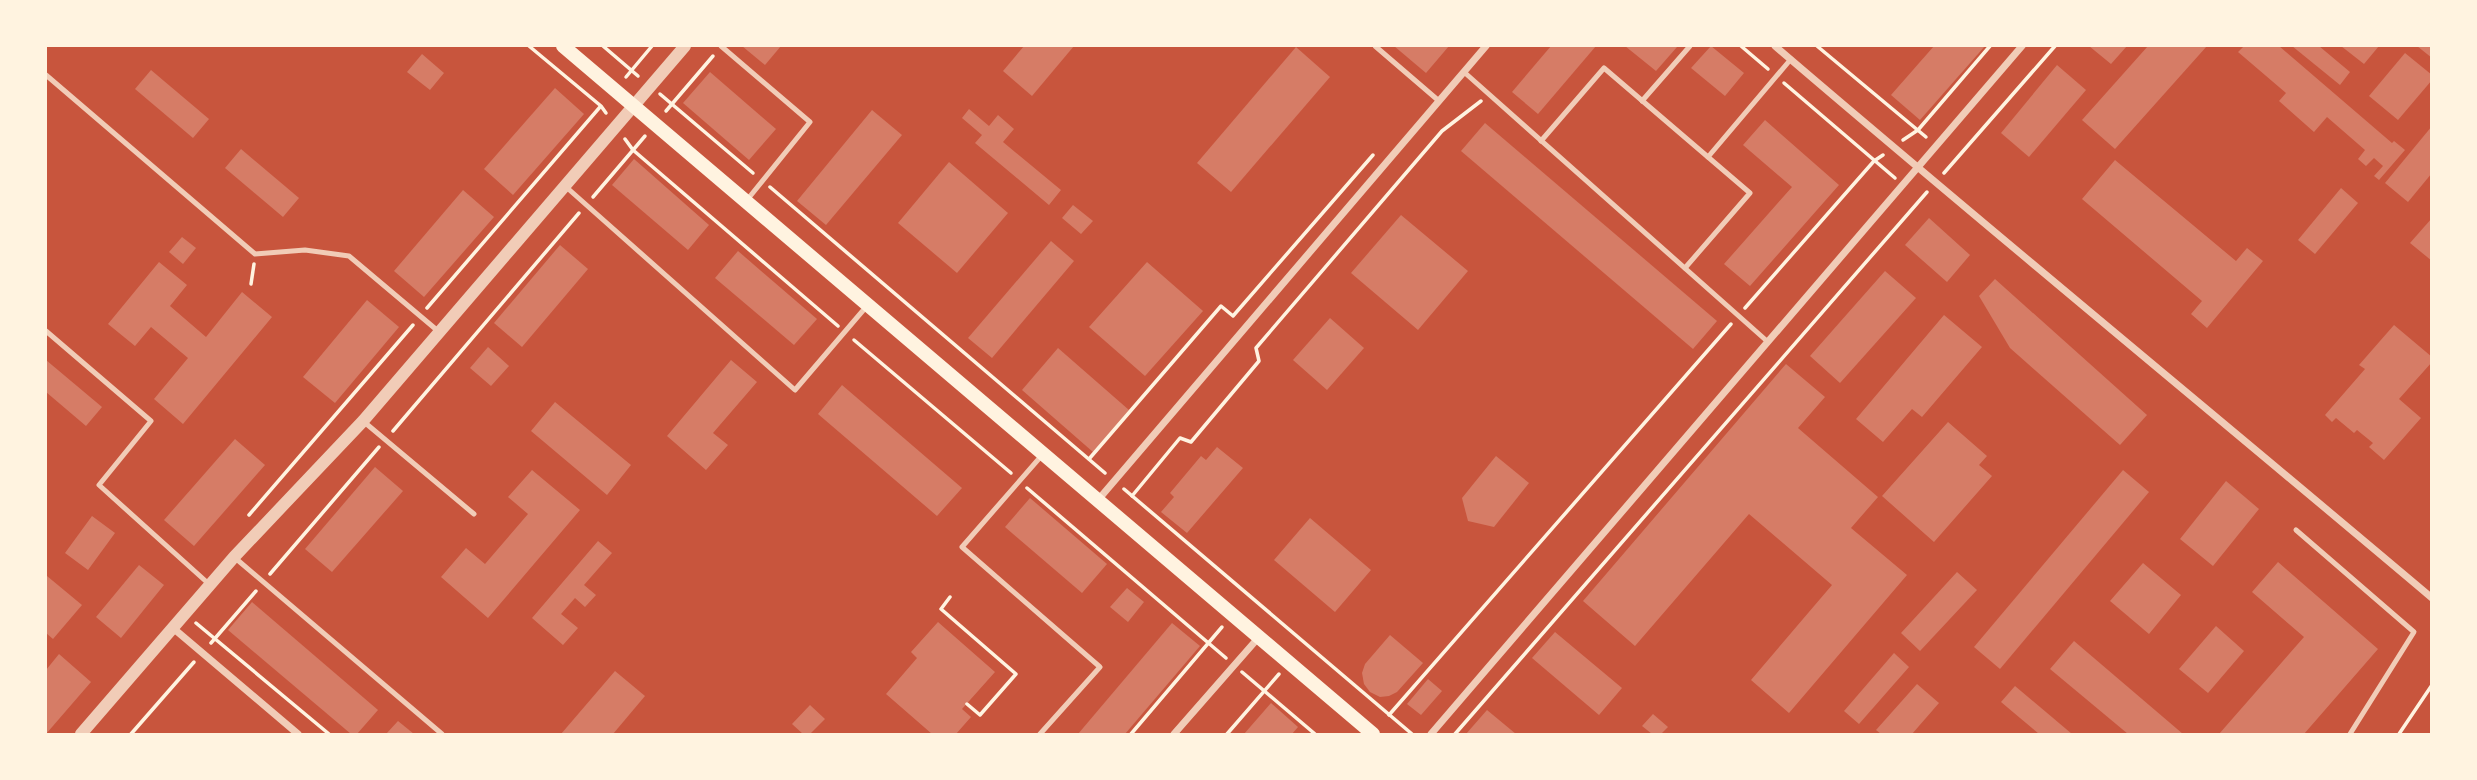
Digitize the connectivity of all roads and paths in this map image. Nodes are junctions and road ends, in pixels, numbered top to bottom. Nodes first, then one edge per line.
1 (530, 46) edge
2 (563, 46) edge
3 (603, 46) edge
4 (652, 46) edge
5 (685, 46) edge
6 (721, 46) edge
7 (1376, 46) edge
8 (1486, 46) edge
9 (1690, 46) edge
10 (1741, 46) edge
11 (1776, 46) edge
12 (1817, 46) edge
13 (1990, 46) edge
14 (2022, 46) edge
15 (2055, 46) edge
16 (1791, 59) junction
17 (631, 70) junction
18 (1464, 72) junction
19 (46, 75) edge
20 (1776, 76) junction
21 (651, 86) junction
22 (615, 89) junction
23 (1489, 94) junction
24 (1439, 101) junction
25 (1643, 101) junction
26 (672, 104) junction
27 (601, 106) junction
28 (634, 106) junction
29 (655, 124) junction
30 (1918, 130) junction
31 (1541, 141) junction
32 (1936, 146) junction
33 (633, 150) junction
34 (1373, 155) dead end
35 (1708, 157) junction
36 (1874, 161) junction
37 (1954, 161) junction
38 (1917, 167) junction
39 (762, 181) junction
40 (1936, 183) junction
41 (1902, 185) junction
42 (565, 186) junction
43 (1920, 200) junction
44 (746, 201) junction
45 (586, 205) junction
46 (255, 254) junction
47 (1685, 268) junction
48 (251, 284) dead end
49 (868, 305) junction
50 (421, 316) junction
51 (1739, 316) junction
52 (46, 331) edge
53 (440, 332) junction
54 (845, 332) junction
55 (1768, 342) junction
56 (363, 421) junction
57 (386, 440) junction
58 (1043, 454) junction
59 (1089, 459) junction
60 (1020, 481) junction
61 (1115, 481) junction
62 (1132, 496) junction
63 (1098, 500) junction
64 (474, 514) dead end
65 (243, 522) dead end
66 (2296, 530) dead end
67 (234, 556) junction
68 (264, 582) junction
69 (210, 584) junction
70 (950, 597) dead end
71 (2431, 598) edge
72 (185, 614) junction
73 (1232, 615) junction
74 (173, 628) junction
75 (1259, 637) junction
76 (215, 639) junction
77 (1208, 643) junction
78 (203, 653) junction
79 (1289, 663) junction
80 (1234, 665) junction
81 (2431, 685) edge
82 (1264, 691) junction
83 (967, 704) dead end
84 (1389, 715) junction
85 (81, 734) edge
86 (131, 734) edge
87 (298, 734) edge
88 (329, 734) edge
89 (442, 734) edge
90 (1040, 734) edge
91 (1130, 734) edge
92 (1174, 734) edge
93 (1227, 734) edge
94 (1315, 734) edge
95 (1373, 734) edge
96 (1412, 734) edge
97 (1431, 734) edge
98 (1455, 734) edge
99 (2350, 734) edge
100 (2399, 734) edge

1 - 27 path
2 - 22 main road
3 - 17 path
4 - 17 path
5 - 21 street
6 - 26 path
6 - 39 lane
7 - 24 lane
8 - 18 street
9 - 25 lane
10 - 20 path
11 - 16 street
12 - 30 path
13 - 30 path
14 - 32 street
15 - 37 path
16 - 20 lane
16 - 38 street
17 - 21 path
17 - 22 path
18 - 23 lane
18 - 24 street
19 - 46 lane
20 - 35 lane
20 - 36 path
21 - 26 path
21 - 28 street
22 - 27 path
22 - 28 main road
23 - 31 lane
23 - 62 path
24 - 61 street
25 - 31 lane
25 - 35 lane
26 - 29 path
26 - 39 path
27 - 50 path
28 - 29 main road
28 - 42 street
29 - 33 path
29 - 44 main road
30 - 32 path
31 - 47 lane
32 - 37 path
32 - 38 street
33 - 45 path
33 - 54 path
34 - 59 path
35 - 47 lane
36 - 41 path
36 - 51 path
37 - 40 path
38 - 40 street
38 - 41 street
39 - 44 lane
39 - 59 path
40 - 43 path
40 - 71 street
41 - 43 path
41 - 55 street
42 - 45 lane
42 - 53 street
43 - 98 path
44 - 49 main road
45 - 54 lane
45 - 57 path
46 - 48 path
46 - 50 lane
47 - 51 lane
49 - 54 lane
49 - 58 main road
50 - 53 lane
50 - 65 path
51 - 55 lane
51 - 84 path
52 - 69 lane
53 - 56 street
54 - 60 path
55 - 97 street
56 - 57 lane
56 - 67 street
57 - 64 lane
57 - 68 path
58 - 60 lane
58 - 63 main road
59 - 61 path
60 - 77 path
60 - 90 lane
61 - 62 path
61 - 63 street
62 - 84 path
63 - 73 main road
66 - 99 lane
67 - 68 lane
67 - 69 street
68 - 76 path
68 - 89 lane
69 - 72 street
70 - 83 path
72 - 74 street
72 - 76 path
73 - 75 main road
73 - 77 path
74 - 78 street
74 - 85 street
75 - 79 main road
75 - 80 street
76 - 78 path
76 - 88 path
77 - 80 path
77 - 91 path
78 - 86 path
78 - 87 street
79 - 82 path
79 - 95 main road
80 - 82 path
80 - 92 street
81 - 100 path
82 - 93 path
82 - 94 path
84 - 96 path

